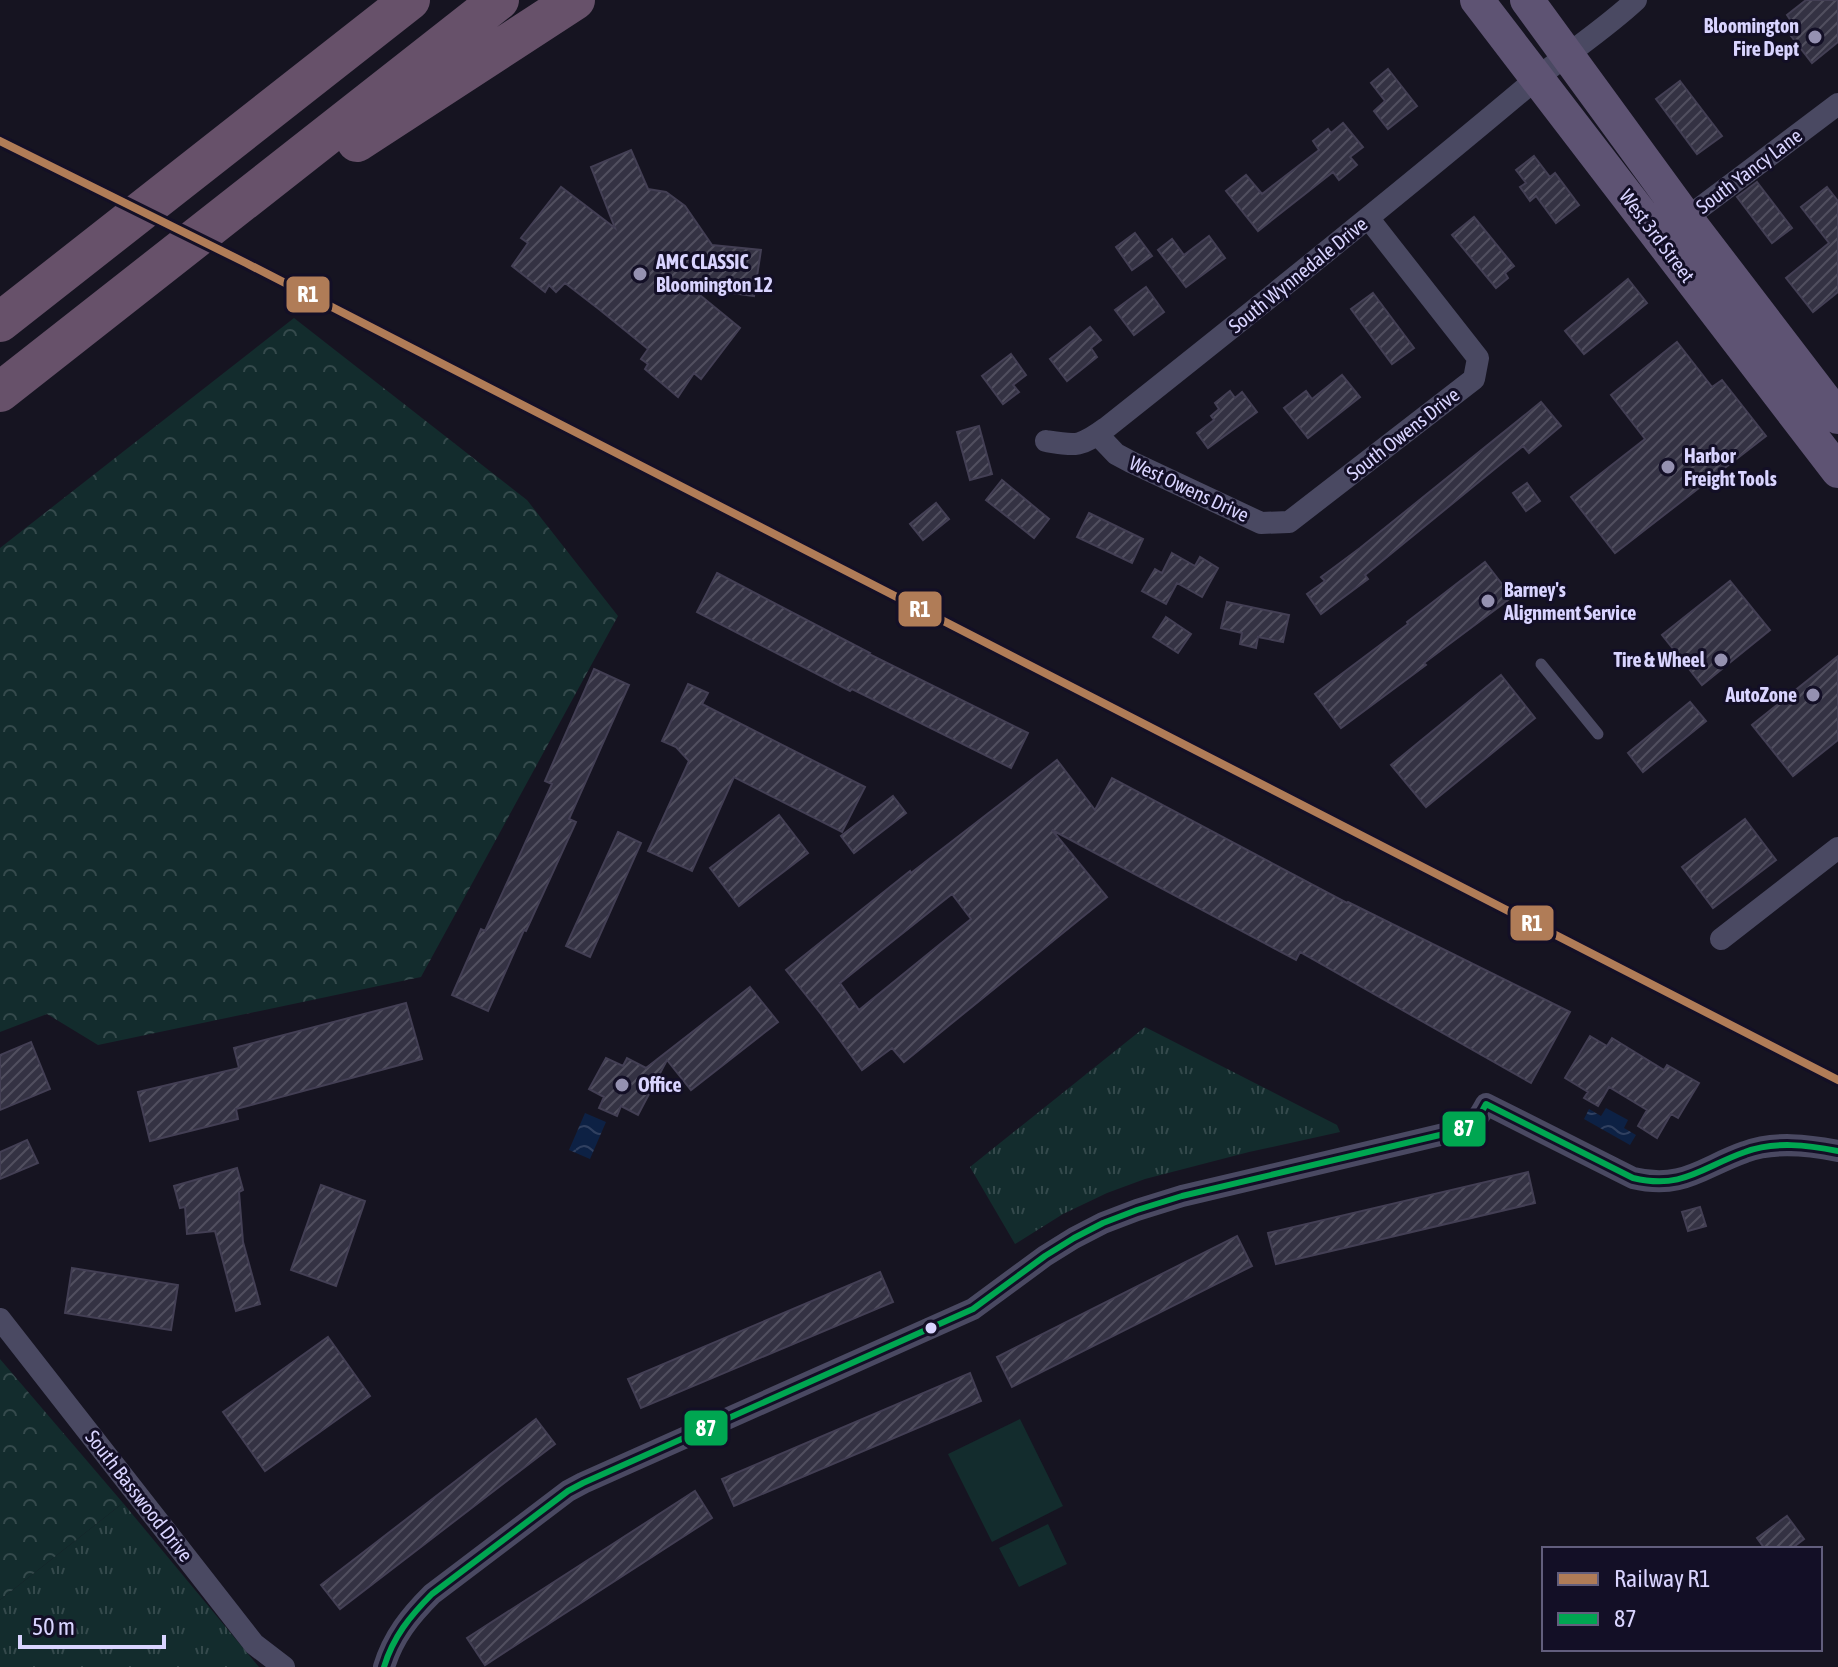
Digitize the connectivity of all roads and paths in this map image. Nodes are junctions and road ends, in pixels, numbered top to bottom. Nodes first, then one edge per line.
1 (371, 0) edge
2 (410, 0) edge
3 (499, 0) edge
4 (575, 0) edge
5 (1477, 0) edge
6 (1527, 0) edge
7 (1636, 0) edge
8 (1568, 54) junction
9 (1538, 77) junction
10 (1838, 104) edge
11 (233, 209) junction
12 (1369, 219) junction
13 (1672, 228) junction
14 (0, 321) edge
15 (0, 392) edge
16 (1838, 417) edge
17 (1097, 434) junction
18 (1046, 441) dead end
19 (1838, 471) edge
20 (1289, 522) joint
21 (1541, 664) dead end
22 (1598, 734) dead end
23 (1838, 848) edge
24 (1721, 939) dead end
25 (1838, 1151) edge
26 (0, 1319) edge
27 (284, 1667) edge
28 (384, 1667) edge

1 - 14 highway
2 - 14 highway
3 - 11 highway
4 - 11 highway
5 - 9 main road, West 3rd Street
6 - 8 main road, West 3rd Street
7 - 8 street, South Wynnedale Drive
8 - 9 street, South Wynnedale Drive
8 - 13 main road, West 3rd Street
9 - 12 street, South Wynnedale Drive
9 - 13 main road, West 3rd Street
10 - 13 street, South Yancy Lane
11 - 15 highway
12 - 17 street, South Wynnedale Drive
12 - 20 street, South Owens Drive
13 - 16 main road, West 3rd Street
13 - 19 main road, West 3rd Street
17 - 18 street, South Wynnedale Drive
17 - 20 street, West Owens Drive
21 - 22 lane
23 - 24 street
25 - 28 street
26 - 27 street, South Basswood Drive

